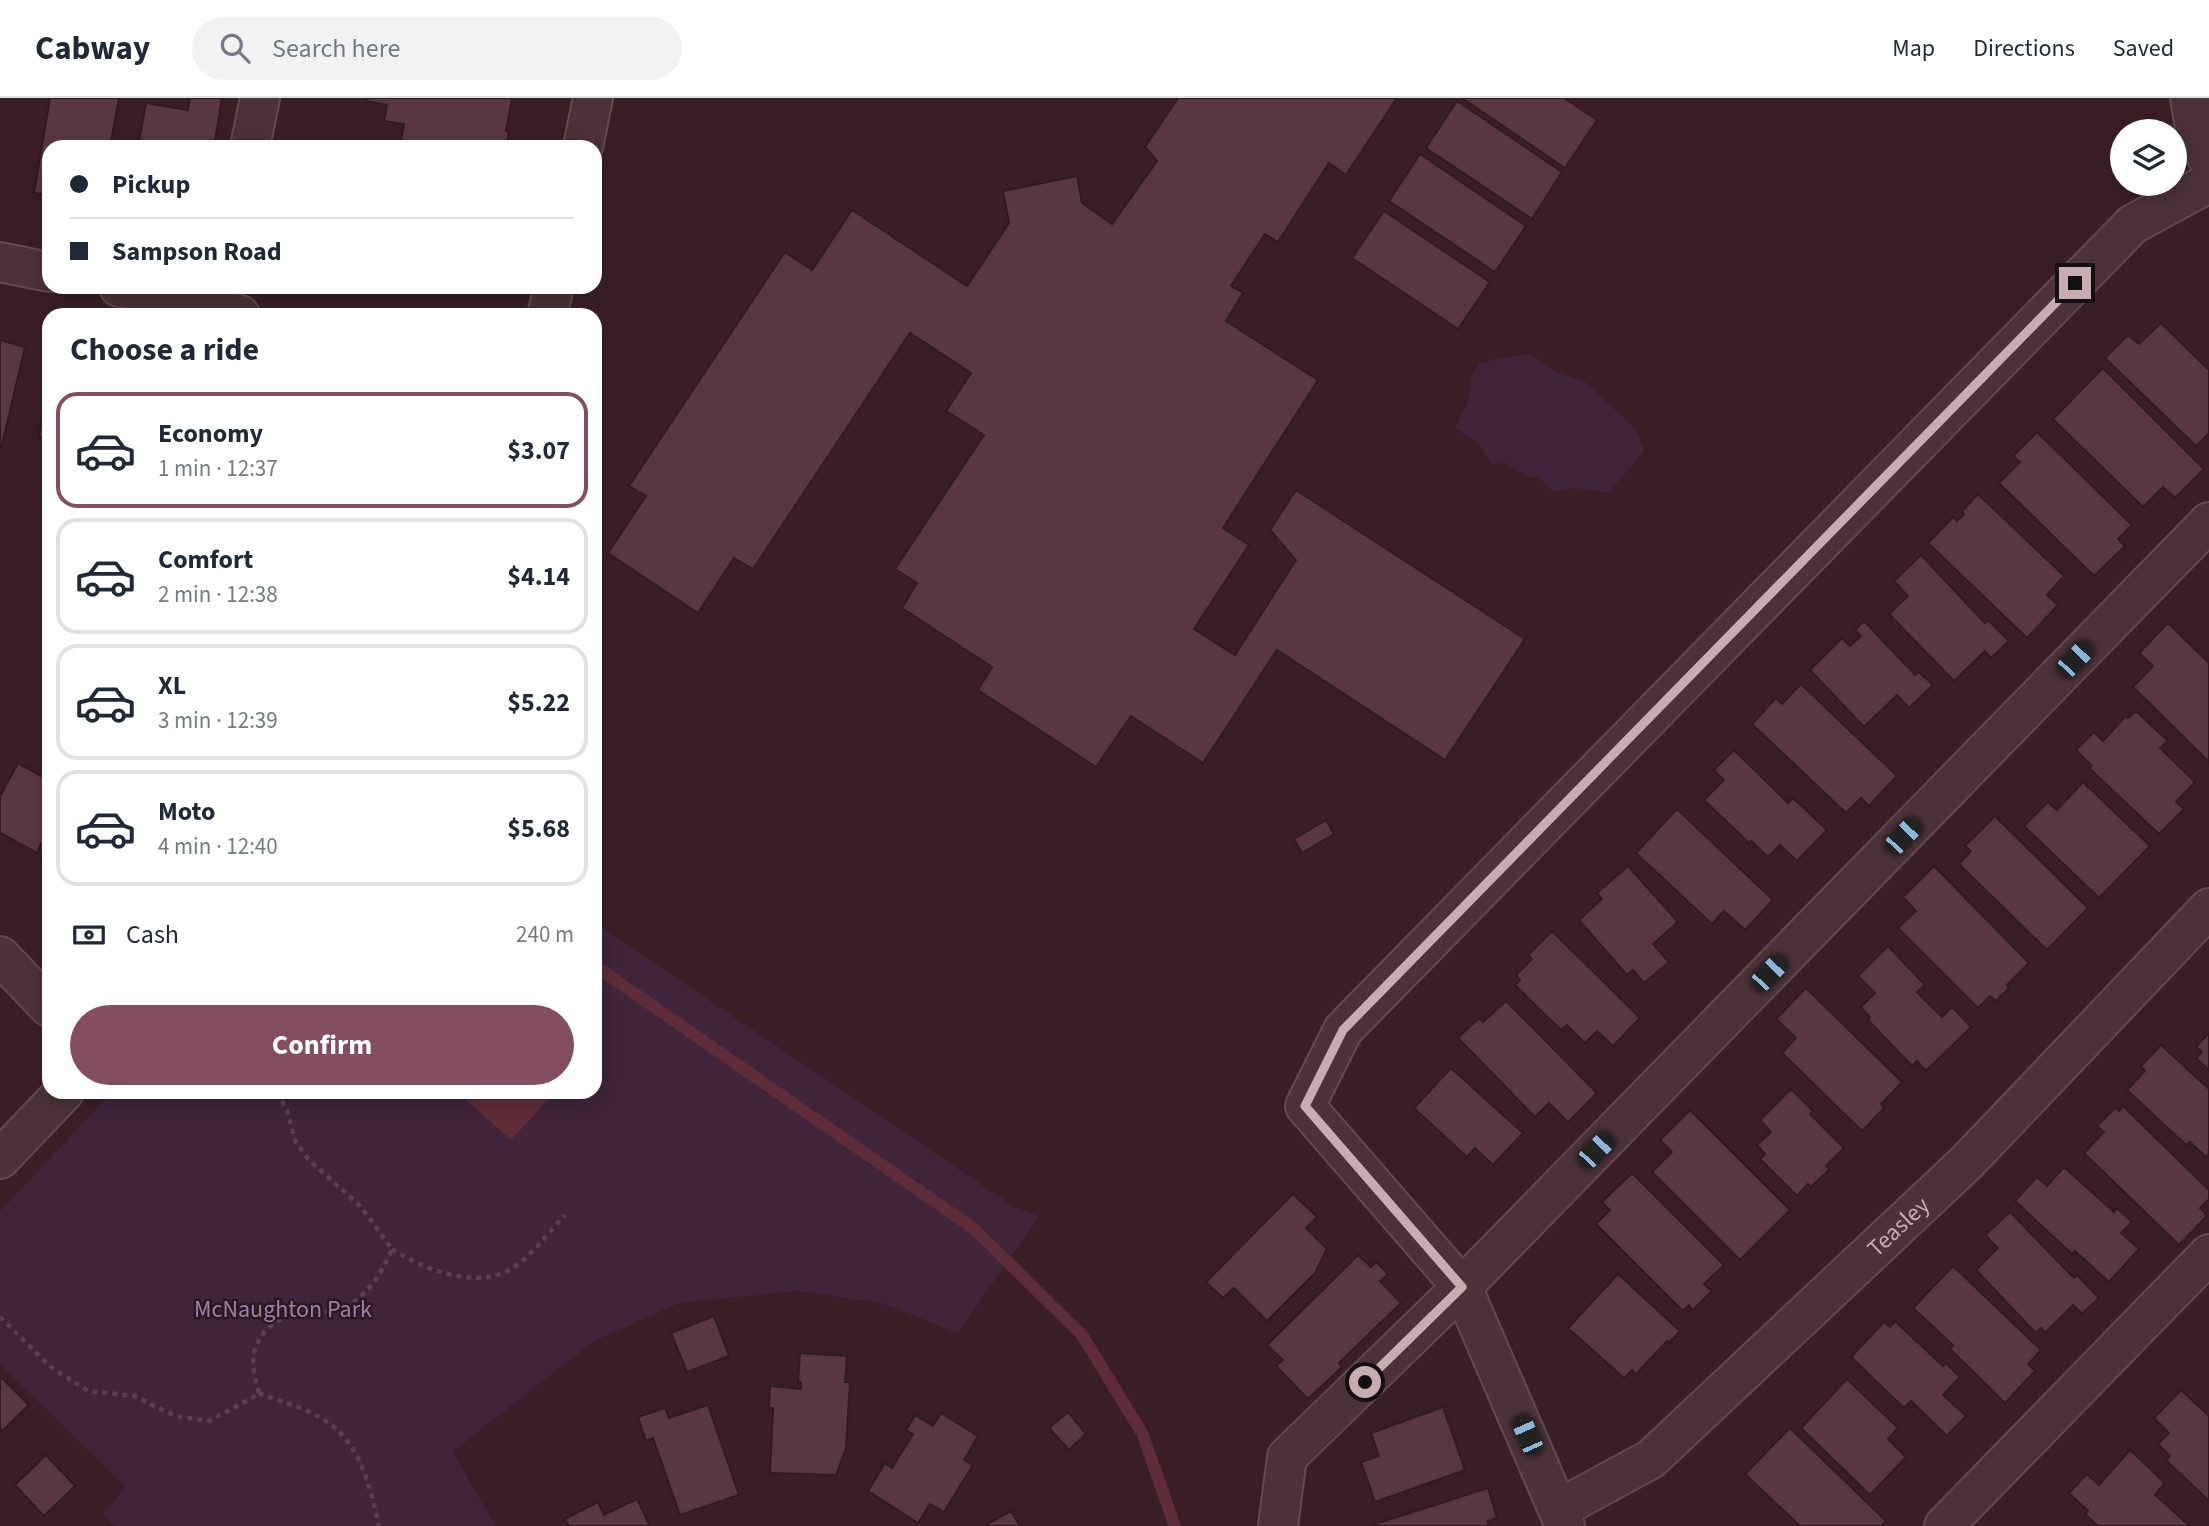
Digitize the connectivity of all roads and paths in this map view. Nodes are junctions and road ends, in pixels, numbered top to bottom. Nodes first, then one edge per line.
1 (260, 98) edge
2 (593, 98) edge
3 (2190, 98) edge
4 (251, 140) edge
5 (584, 140) edge
6 (2209, 160) edge
7 (2209, 183) edge
8 (0, 262) edge
9 (42, 271) edge
10 (165, 294) edge
11 (225, 303) edge
12 (2209, 522) edge
13 (2209, 908) edge
14 (0, 956) edge
15 (42, 1000) edge
16 (57, 1099) edge
17 (281, 1099) edge
18 (0, 1160) edge
19 (565, 1215) dead end
20 (393, 1249) junction
21 (2209, 1254) edge
22 (1462, 1287) junction
23 (0, 1317) edge
24 (259, 1393) junction
25 (1562, 1518) edge
26 (379, 1526) edge
27 (1278, 1526) edge
28 (1944, 1526) edge

1 - 4 street
2 - 5 street
3 - 6 street
7 - 22 street
8 - 9 street
10 - 11 street
12 - 22 street
13 - 25 street, Teasley
14 - 15 street
16 - 18 street
17 - 20 path
19 - 20 path
20 - 24 path
21 - 28 street
22 - 25 street
22 - 27 street
23 - 24 path
24 - 26 path

